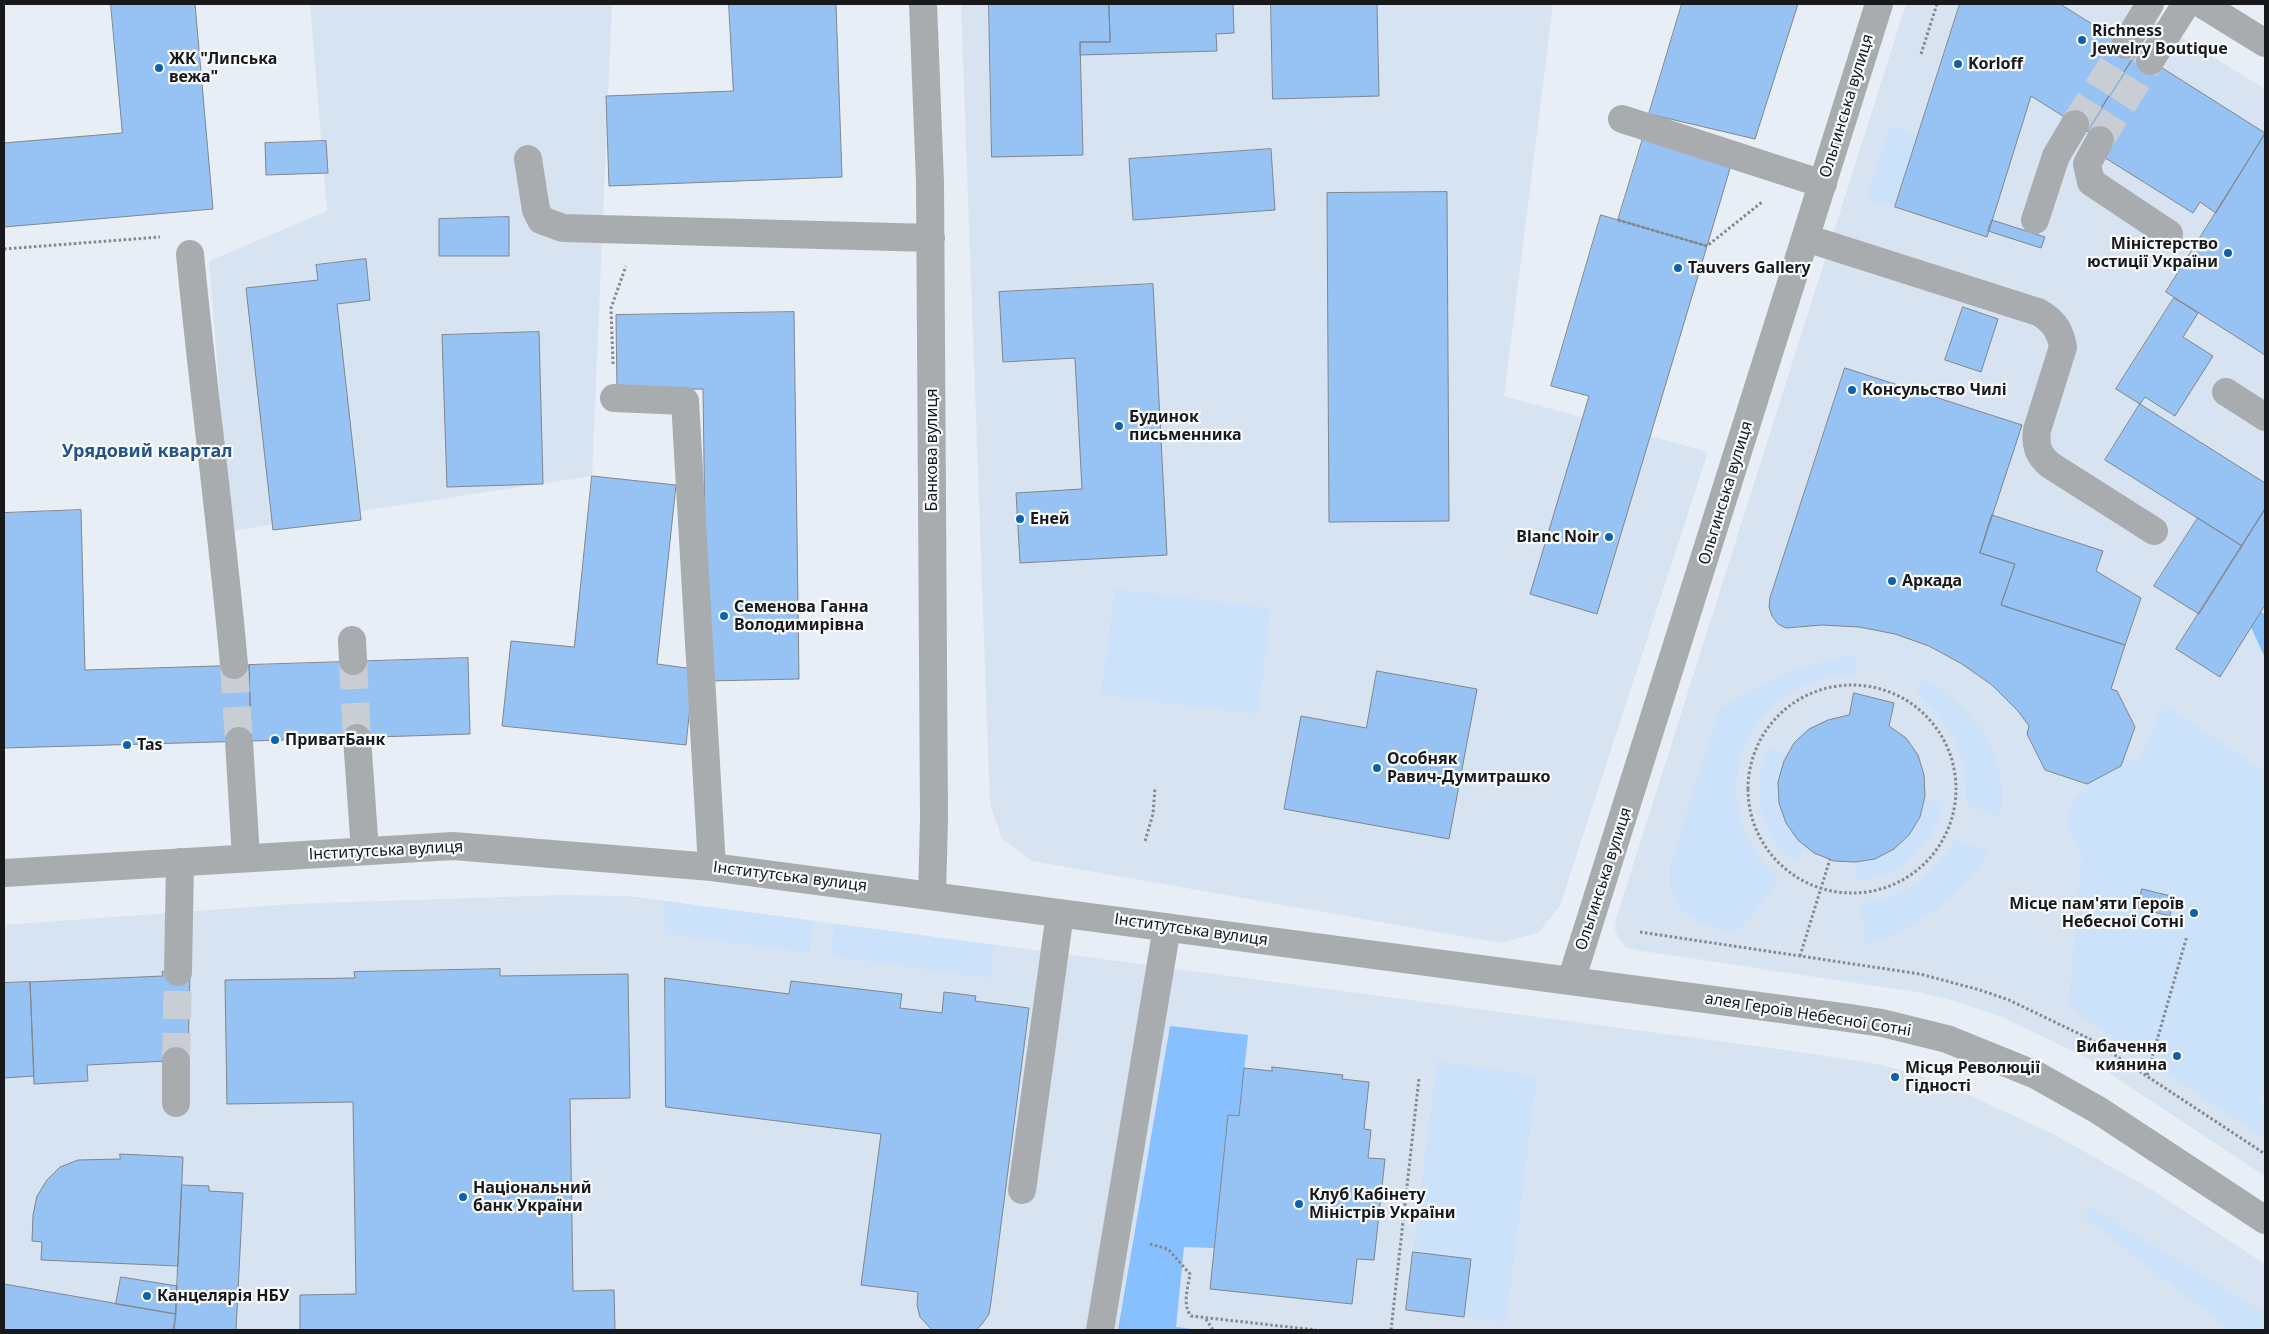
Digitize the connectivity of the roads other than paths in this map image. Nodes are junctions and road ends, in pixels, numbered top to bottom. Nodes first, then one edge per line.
1 (923, 4) edge
2 (1879, 4) edge
3 (2150, 4) edge
4 (2186, 4) edge
5 (2202, 4) edge
6 (2265, 43) edge
7 (2125, 45) tunnel mouth
8 (2150, 61) tunnel mouth
9 (1622, 119) dead end
10 (2075, 124) tunnel mouth
11 (2100, 140) tunnel mouth
12 (528, 159) dead end
13 (1823, 184) junction
14 (2035, 220) dead end
15 (2169, 234) dead end
16 (930, 238) junction
17 (1806, 238) junction
18 (190, 254) dead end
19 (2226, 392) dead end
20 (614, 398) road end
21 (2265, 417) edge
22 (2154, 531) dead end
23 (234, 665) tunnel mouth
24 (357, 738) tunnel mouth
25 (239, 741) tunnel mouth
26 (365, 851) junction
27 (246, 858) junction
28 (180, 862) junction
29 (712, 866) junction
30 (4, 873) edge
31 (932, 896) junction
32 (1060, 913) junction
33 (1168, 927) junction
34 (178, 972) tunnel mouth
35 (1571, 981) junction
36 (176, 1061) tunnel mouth
37 (176, 1103) dead end
38 (1022, 1190) dead end
39 (2265, 1220) edge
40 (1100, 1330) edge

1 - 16 street, Банкова вулиця
2 - 13 street, Ольгинська вулиця
3 - 7 street
4 - 8 street
5 - 6 street
9 - 13 street
10 - 14 street
11 - 15 street
12 - 16 street
13 - 17 street, Ольгинська вулиця
16 - 31 street, Банкова вулиця
17 - 22 street
17 - 35 street, Ольгинська вулиця
18 - 23 street
19 - 21 street
20 - 29 street
24 - 26 street
25 - 27 street
26 - 27 street, Інститутська вулиця
26 - 29 street, Інститутська вулиця
27 - 28 street, Інститутська вулиця
28 - 30 street, Інститутська вулиця
28 - 34 street
29 - 31 street, Інститутська вулиця
31 - 32 street, Інститутська вулиця
32 - 33 street, Інститутська вулиця
32 - 38 street
33 - 35 street, Інститутська вулиця
33 - 40 street
35 - 39 street, алея Героїв Небесної Сотні
36 - 37 street

